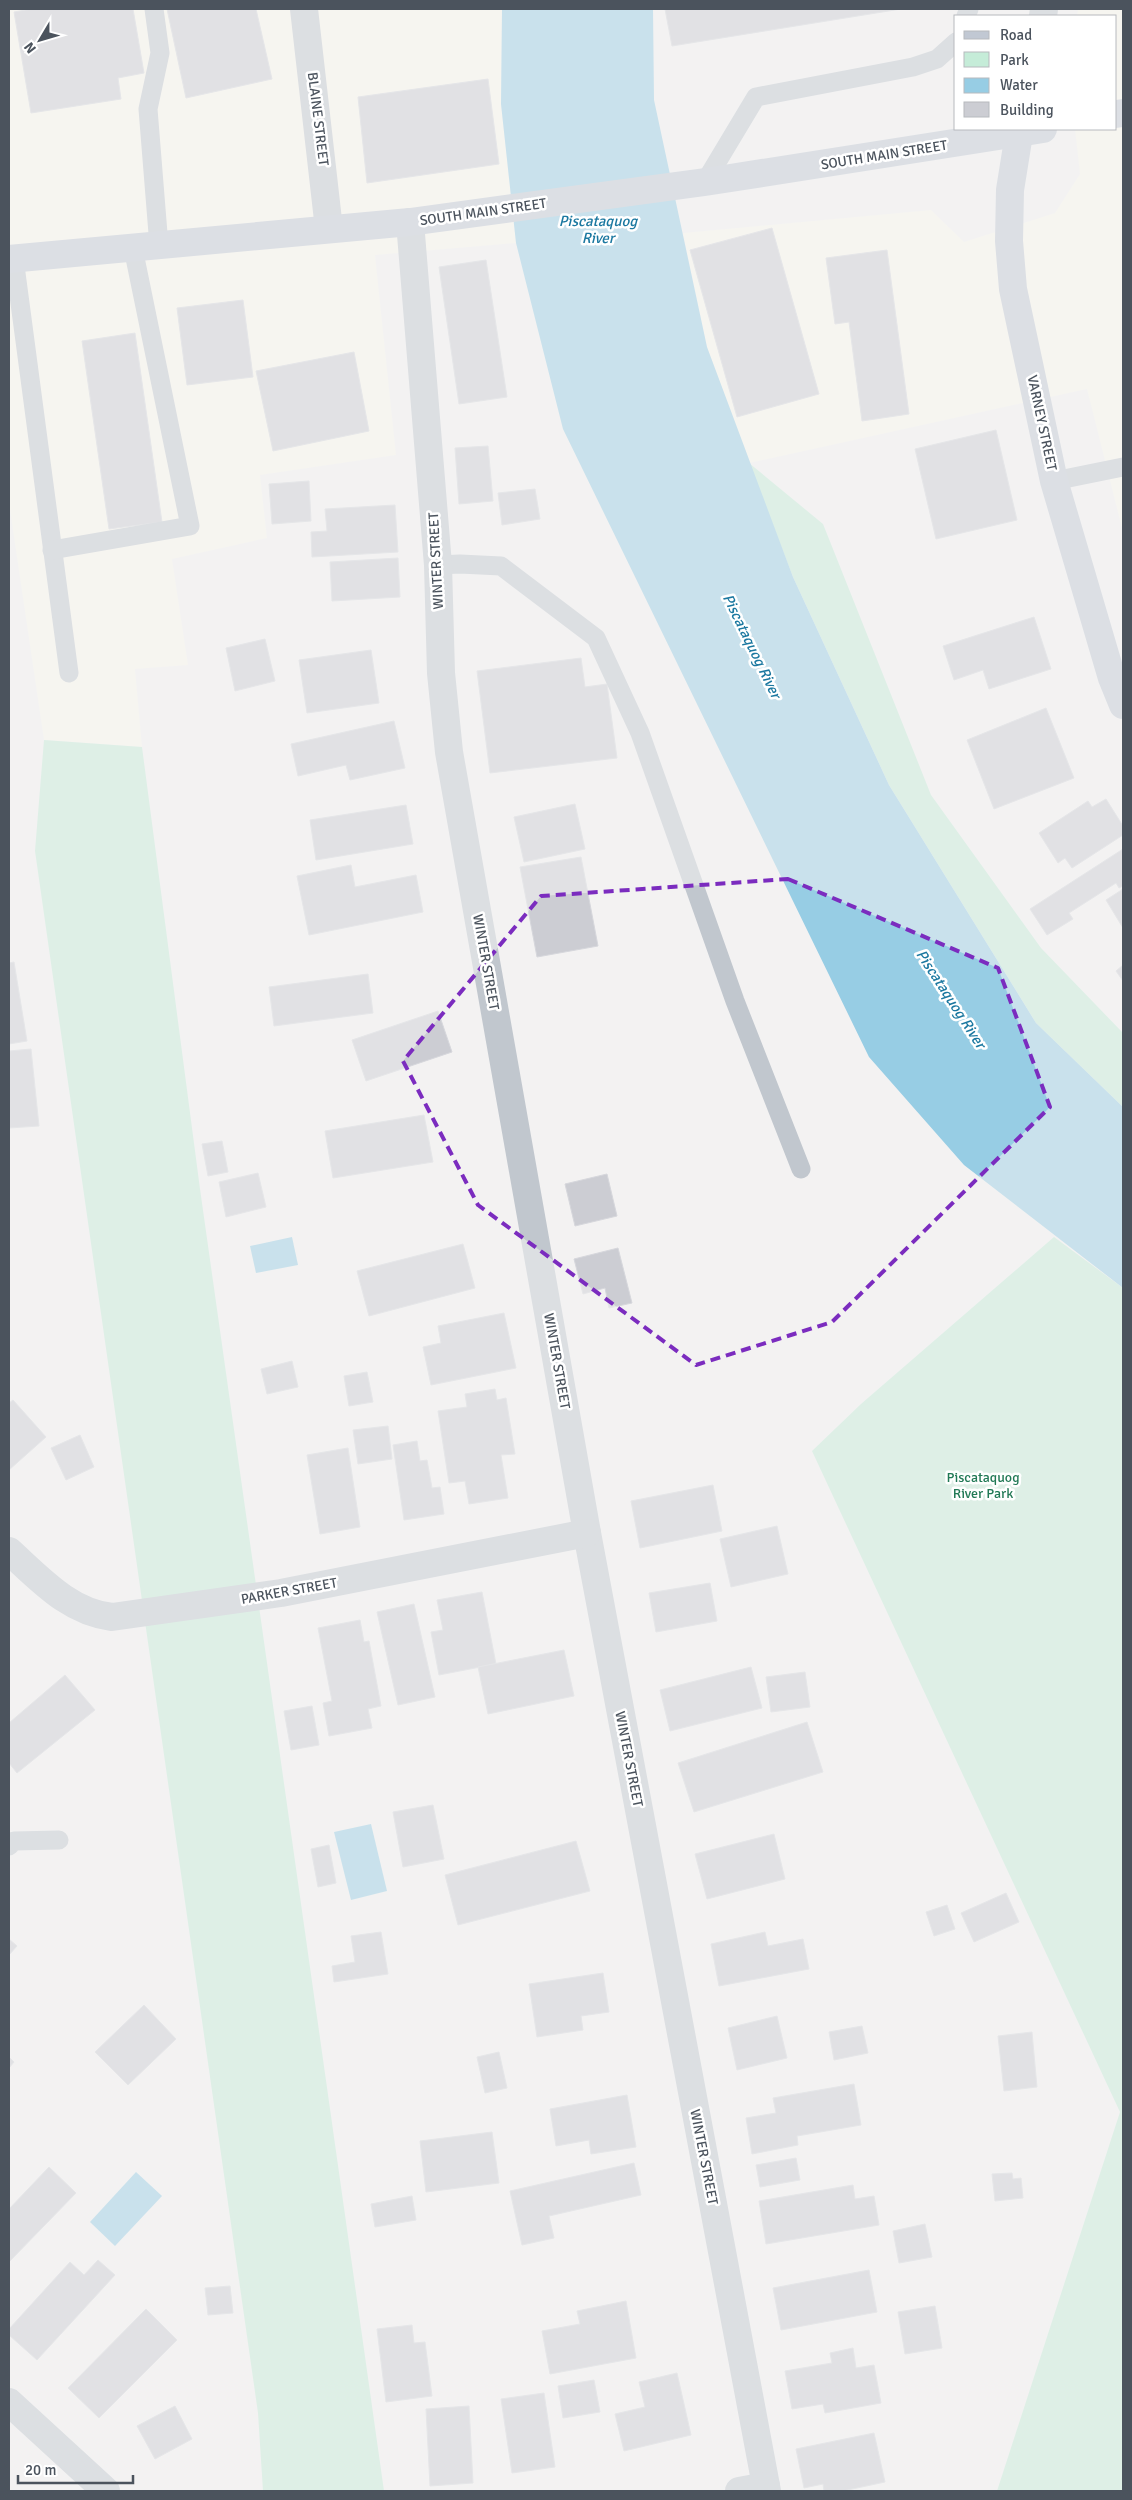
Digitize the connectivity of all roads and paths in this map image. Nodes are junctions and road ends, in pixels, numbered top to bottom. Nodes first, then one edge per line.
1 (154, 9) edge
2 (304, 9) edge
3 (954, 44) edge
4 (1027, 130) edge
5 (697, 183) junction
6 (410, 222) junction
7 (330, 229) junction
8 (146, 247) junction
9 (11, 259) edge
10 (1123, 467) edge
11 (1054, 481) junction
12 (52, 550) junction
13 (438, 565) junction
14 (68, 673) dead end
15 (1118, 675) edge
16 (1123, 705) edge
17 (802, 1169) dead end
18 (587, 1533) junction
19 (9, 1551) edge
20 (59, 1840) dead end
21 (9, 1846) edge
22 (9, 2402) edge
23 (766, 2489) edge
24 (106, 2491) edge
25 (739, 2491) edge

1 - 8 lane
2 - 7 street, BLAINE STREET
3 - 5 lane
4 - 5 main road, SOUTH MAIN STREET
4 - 11 main road, VARNEY STREET
5 - 6 main road, SOUTH MAIN STREET
6 - 7 main road, SOUTH MAIN STREET
6 - 13 street, WINTER STREET
7 - 8 main road, SOUTH MAIN STREET
8 - 9 main road, SOUTH MAIN STREET
8 - 12 lane
9 - 12 lane
10 - 11 lane
11 - 15 main road, VARNEY STREET
12 - 14 lane
13 - 17 lane
13 - 18 street, WINTER STREET
15 - 16 main road, VARNEY STREET
18 - 19 street, PARKER STREET
18 - 23 street, WINTER STREET
20 - 21 lane
22 - 24 street
23 - 25 street

